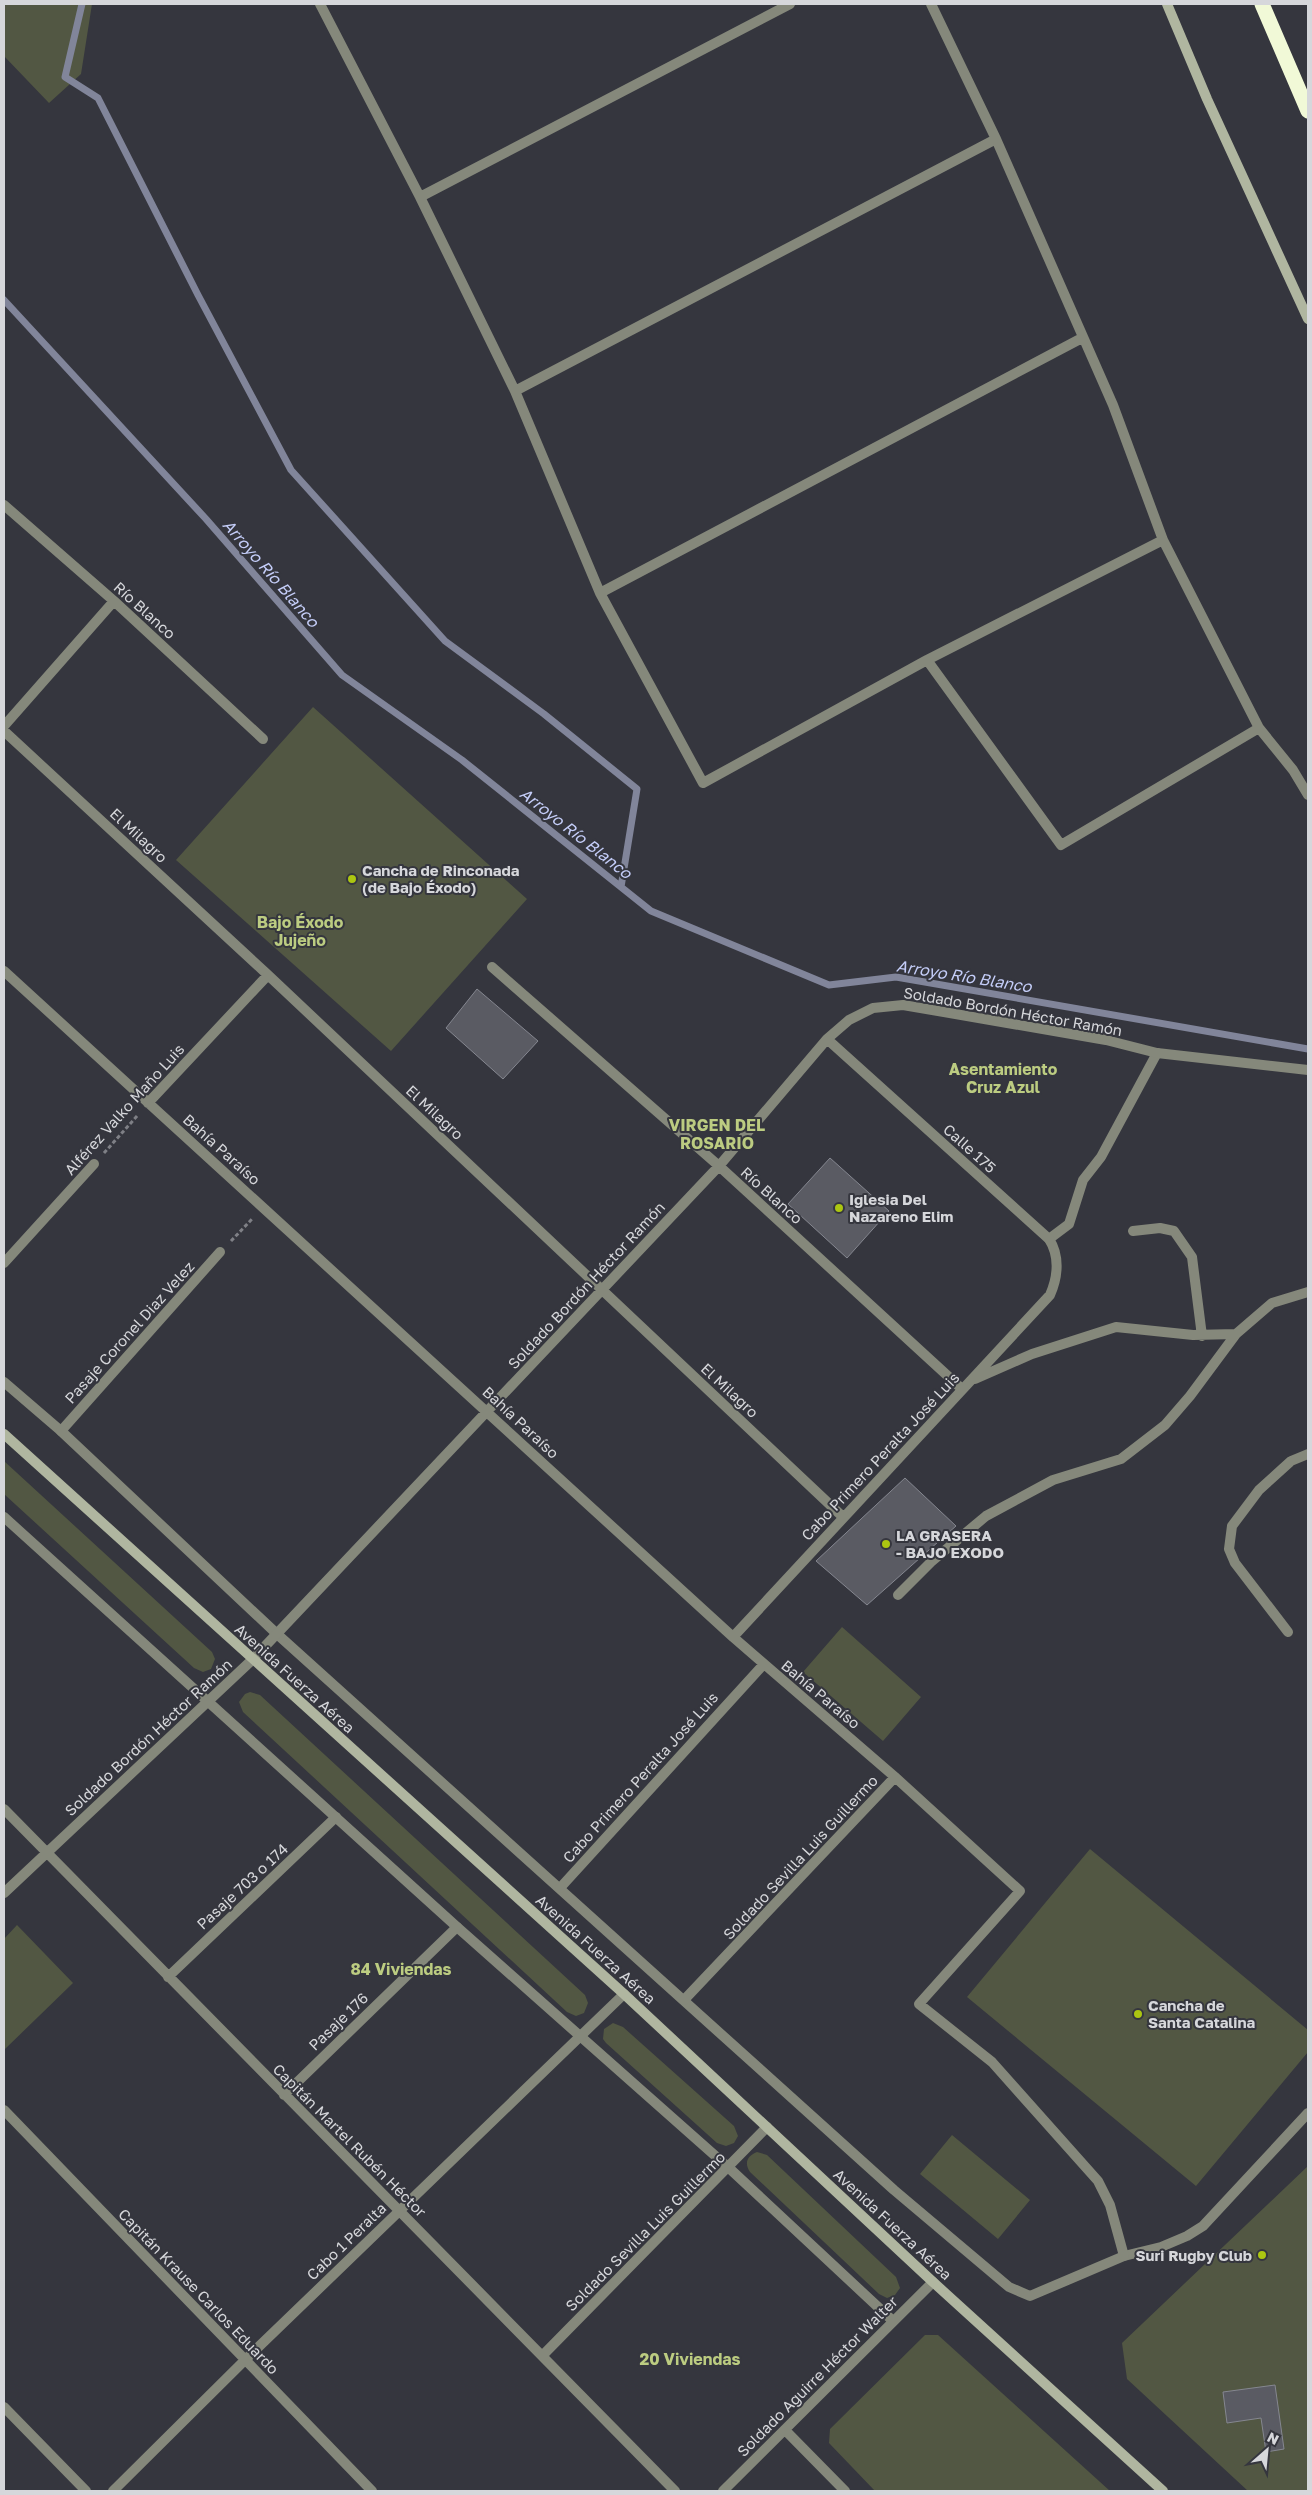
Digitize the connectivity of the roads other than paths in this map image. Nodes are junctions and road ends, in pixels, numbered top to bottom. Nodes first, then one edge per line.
1 (790, 4) edge
2 (931, 4) edge
3 (1167, 4) edge
4 (1262, 4) edge
5 (323, 5) edge
6 (1308, 111) edge
7 (996, 139) junction
8 (420, 197) junction
9 (1308, 319) edge
10 (1082, 338) junction
11 (515, 391) junction
12 (4, 505) edge
13 (1163, 540) junction
14 (600, 593) junction
15 (114, 601) junction
16 (927, 660) junction
17 (4, 726) edge
18 (1259, 728) junction
19 (4, 731) edge
20 (263, 739) dead end
21 (1308, 795) edge
22 (492, 967) dead end
23 (4, 972) edge
24 (268, 975) junction
25 (827, 1039) junction
26 (1157, 1053) junction
27 (1308, 1070) edge
28 (148, 1103) junction
29 (94, 1164) road end
30 (719, 1166) junction
31 (1133, 1231) dead end
32 (1049, 1239) junction
33 (220, 1252) road end
34 (4, 1263) edge
35 (603, 1290) junction
36 (1308, 1292) edge
37 (1236, 1334) junction
38 (1202, 1336) junction
39 (970, 1381) junction
40 (4, 1382) edge
41 (962, 1389) junction
42 (487, 1412) junction
43 (61, 1431) junction
44 (4, 1434) edge
45 (1308, 1454) edge
46 (4, 1517) edge
47 (843, 1518) junction
48 (898, 1595) dead end
49 (1288, 1632) dead end
50 (277, 1634) junction
51 (733, 1637) junction
52 (252, 1660) junction
53 (763, 1664) junction
54 (209, 1702) junction
55 (895, 1777) junction
56 (4, 1809) edge
57 (336, 1818) junction
58 (46, 1853) junction
59 (560, 1888) junction
60 (4, 1893) edge
61 (456, 1927) junction
62 (168, 1977) junction
63 (624, 1994) junction
64 (684, 2000) junction
65 (579, 2037) junction
66 (284, 2095) junction
67 (4, 2110) edge
68 (1308, 2113) edge
69 (767, 2127) junction
70 (729, 2168) junction
71 (398, 2211) junction
72 (1124, 2256) junction
73 (933, 2282) junction
74 (893, 2321) junction
75 (543, 2356) junction
76 (245, 2360) junction
77 (4, 2407) edge
78 (785, 2430) junction
79 (86, 2491) edge
80 (113, 2491) edge
81 (372, 2491) edge
82 (675, 2491) edge
83 (723, 2491) edge
84 (845, 2491) edge
85 (1163, 2491) edge

1 - 8 street
2 - 7 street
3 - 9 main road
4 - 6 highway
5 - 8 street
7 - 10 street
7 - 11 street
8 - 11 street
10 - 13 street
10 - 14 street
11 - 14 street
12 - 15 street, Río Blanco
13 - 16 street
13 - 18 street
14 - 16 street
15 - 17 street
15 - 20 street, Río Blanco
16 - 18 street
18 - 21 street
19 - 24 street, El Milagro
22 - 30 street, Río Blanco
23 - 28 street, Bahía Paraíso
24 - 28 street, Alférez Valko Maño Luis
24 - 35 street, El Milagro
25 - 26 street, Soldado Bordón Héctor Ramón
25 - 30 street, Soldado Bordón Héctor Ramón
25 - 32 street, Calle 175
26 - 27 street, Soldado Bordón Héctor Ramón
26 - 32 street
28 - 42 street, Bahía Paraíso
29 - 34 street, Alférez Valko Maño Luis
30 - 35 street, Soldado Bordón Héctor Ramón
30 - 41 street, Río Blanco
31 - 38 street
32 - 39 street, Cabo Primero Peralta José Luis
33 - 43 street, Pasaje Coronel Diaz Velez
35 - 42 street, Soldado Bordón Héctor Ramón
35 - 47 street, El Milagro
36 - 37 street
37 - 38 street
37 - 48 street
38 - 39 street
39 - 41 street, Cabo Primero Peralta José Luis
40 - 43 street
41 - 47 street, Cabo Primero Peralta José Luis
42 - 50 street, Soldado Bordón Héctor Ramón
42 - 51 street, Bahía Paraíso
43 - 50 street
44 - 52 main road, Avenida Fuerza Aérea
45 - 49 street
46 - 54 street
47 - 51 street, Cabo Primero Peralta José Luis
50 - 52 street, Soldado Bordón Héctor Ramón
50 - 59 street
51 - 53 street, Bahía Paraíso
52 - 54 street, Soldado Bordón Héctor Ramón
52 - 63 main road, Avenida Fuerza Aérea
53 - 55 street, Bahía Paraíso
53 - 59 street, Cabo Primero Peralta José Luis
54 - 57 street
54 - 58 street, Soldado Bordón Héctor Ramón
55 - 64 street, Soldado Sevilla Luis Guillermo
55 - 72 street, Bahía Paraíso
56 - 58 street, Capitán Martel Rubén Héctor
57 - 61 street
57 - 62 street, Pasaje 703 o 174
58 - 60 street, Soldado Bordón Héctor Ramón
58 - 62 street, Capitán Martel Rubén Héctor
59 - 64 street
61 - 65 street
61 - 66 street, Pasaje 176
62 - 66 street, Capitán Martel Rubén Héctor
63 - 65 street, Cabo 1 Peralta
63 - 69 main road, Avenida Fuerza Aérea
64 - 72 street
65 - 70 street
65 - 71 street, Cabo 1 Peralta
66 - 71 street, Capitán Martel Rubén Héctor
67 - 76 street, Capitán Krause Carlos Eduardo
68 - 72 street
69 - 70 street, Soldado Sevilla Luis Guillermo
69 - 73 main road, Avenida Fuerza Aérea
70 - 74 street
70 - 75 street, Soldado Sevilla Luis Guillermo
71 - 75 street, Capitán Martel Rubén Héctor
71 - 76 street, Cabo 1 Peralta
73 - 74 street, Soldado Aguirre Héctor Walter
73 - 85 main road, Avenida Fuerza Aérea
74 - 78 street, Soldado Aguirre Héctor Walter
75 - 82 street, Capitán Martel Rubén Héctor
76 - 80 street, Cabo 1 Peralta
76 - 81 street, Capitán Krause Carlos Eduardo
77 - 79 street
78 - 83 street, Soldado Aguirre Héctor Walter
78 - 84 street

